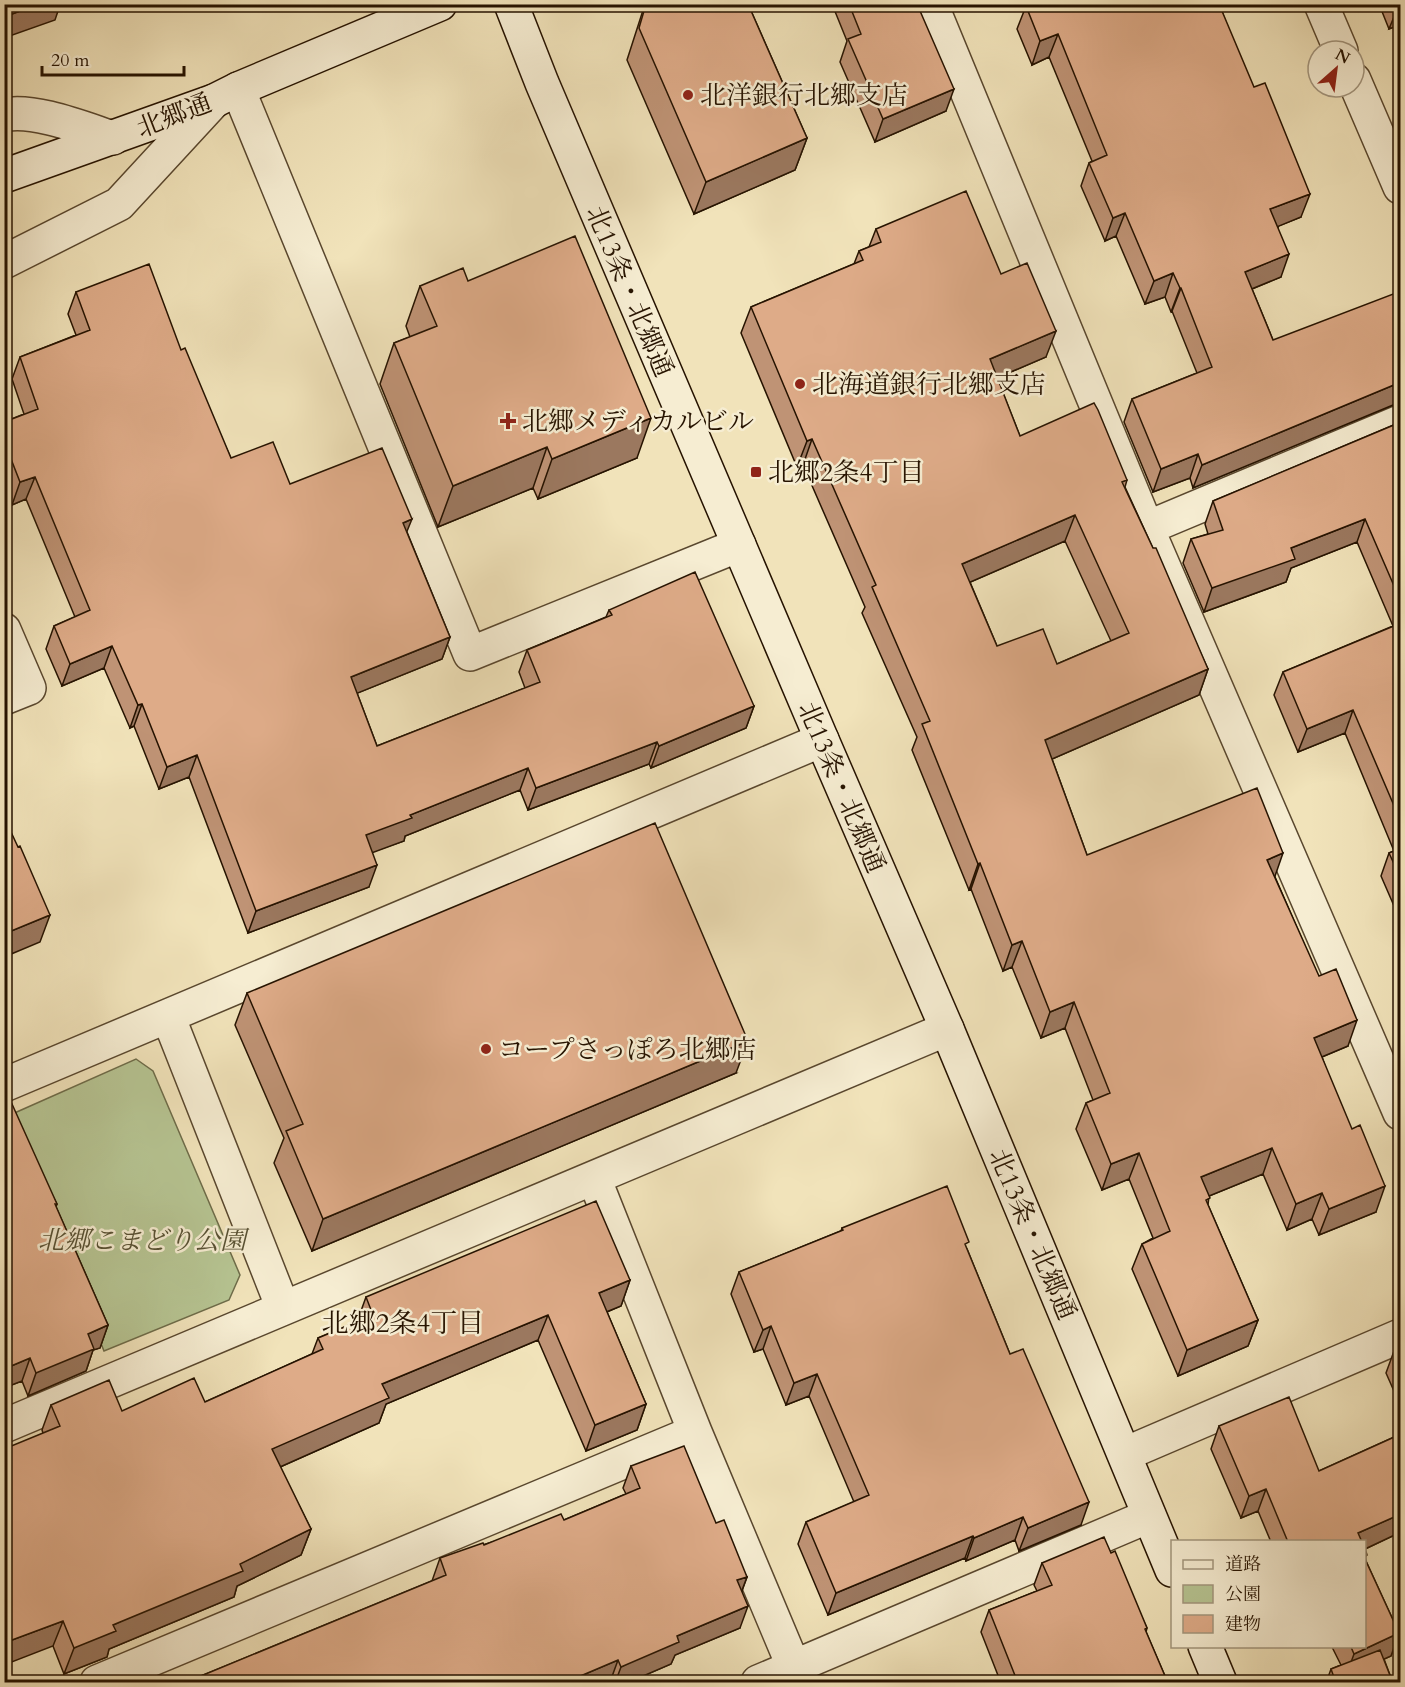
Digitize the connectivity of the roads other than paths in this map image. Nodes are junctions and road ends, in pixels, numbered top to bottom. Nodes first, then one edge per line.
1 (440, 4) edge
2 (511, 4) edge
3 (931, 4) edge
4 (1321, 4) edge
5 (1336, 39) edge
6 (226, 95) junction
7 (1362, 99) edge
8 (4, 115) edge
9 (113, 138) junction
10 (4, 177) edge
11 (1401, 187) edge
12 (4, 262) edge
13 (1401, 422) edge
14 (1147, 528) junction
15 (739, 545) junction
16 (4, 630) edge
17 (4, 698) edge
18 (822, 740) junction
19 (168, 1016) junction
20 (947, 1029) junction
21 (4, 1085) edge
22 (1401, 1113) edge
23 (594, 1178) junction
24 (283, 1308) junction
25 (1401, 1336) edge
26 (4, 1426) edge
27 (695, 1432) junction
28 (1125, 1454) junction
29 (1149, 1516) junction
30 (1171, 1566) edge
31 (1205, 1648) edge
32 (797, 1675) edge
33 (97, 1683) edge
34 (758, 1683) edge
35 (1220, 1683) edge

1 - 6 street, 北郷通
2 - 15 street, 北13条・北郷通
3 - 14 street
4 - 5 street
6 - 9 street, 北郷通
6 - 12 street
6 - 15 street
7 - 11 street
8 - 9 street
9 - 10 street, 北郷通
13 - 14 street
14 - 22 street
15 - 18 street, 北13条・北郷通
16 - 17 street
18 - 19 street
18 - 20 street, 北13条・北郷通
19 - 21 street
19 - 24 street
20 - 23 street
20 - 28 street, 北13条・北郷通
23 - 24 street
23 - 27 street
24 - 26 street
25 - 28 street
27 - 32 street
27 - 33 street
28 - 29 street, 北13条・北郷通
29 - 30 street, 北13条・北郷通
29 - 32 street
31 - 35 street
32 - 34 street

